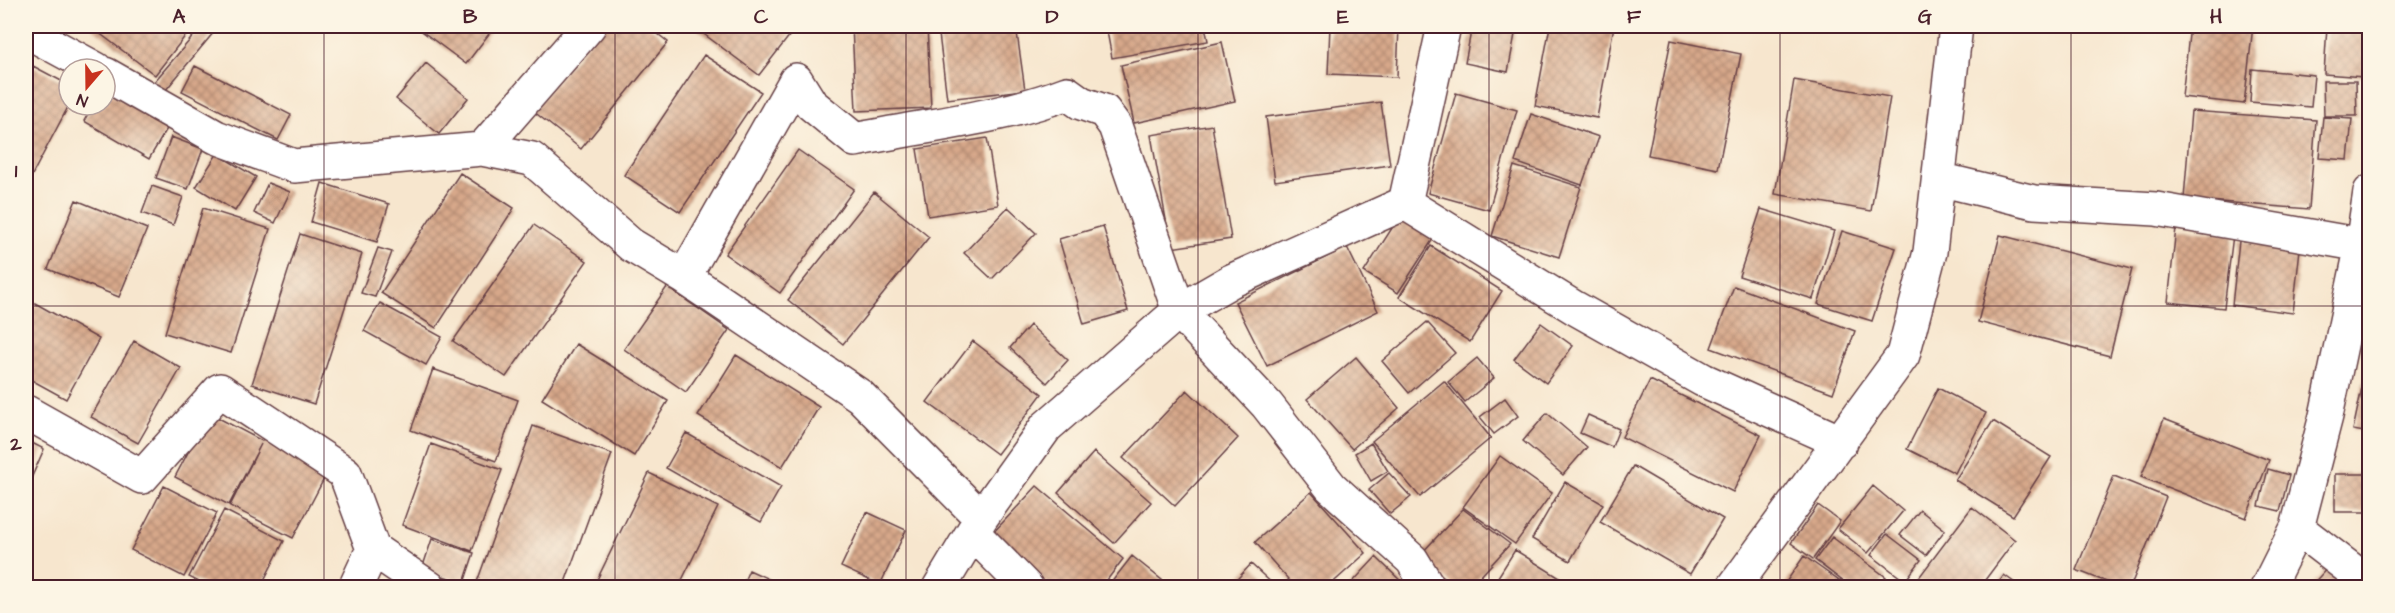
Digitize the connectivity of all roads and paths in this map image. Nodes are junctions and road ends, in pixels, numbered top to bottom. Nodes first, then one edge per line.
1 (589, 26) edge
2 (1444, 26) edge
3 (1956, 26) edge
4 (26, 31) edge
5 (74, 57) edge
6 (117, 81) edge
7 (482, 149) junction
8 (1939, 179) junction
9 (2370, 192) edge
10 (1405, 203) junction
11 (2362, 244) junction
12 (684, 277) junction
13 (1179, 311) junction
14 (26, 412) edge
15 (1841, 442) junction
16 (977, 525) junction
17 (2297, 528) junction
18 (373, 549) junction
19 (2370, 584) edge
20 (355, 588) edge
21 (430, 588) edge
22 (939, 588) edge
23 (1027, 588) edge
24 (1429, 588) edge
25 (1733, 588) edge
26 (2267, 588) edge

1 - 7 street
2 - 10 street
3 - 8 street
4 - 5 street
6 - 7 street
7 - 12 street
8 - 11 street
8 - 15 street
9 - 11 street
10 - 13 street
10 - 15 street
11 - 17 street
12 - 13 street
12 - 16 street
13 - 16 street
13 - 24 street
14 - 18 street
15 - 25 street
16 - 22 street
16 - 23 street
17 - 19 street
17 - 26 street
18 - 20 street
18 - 21 street

